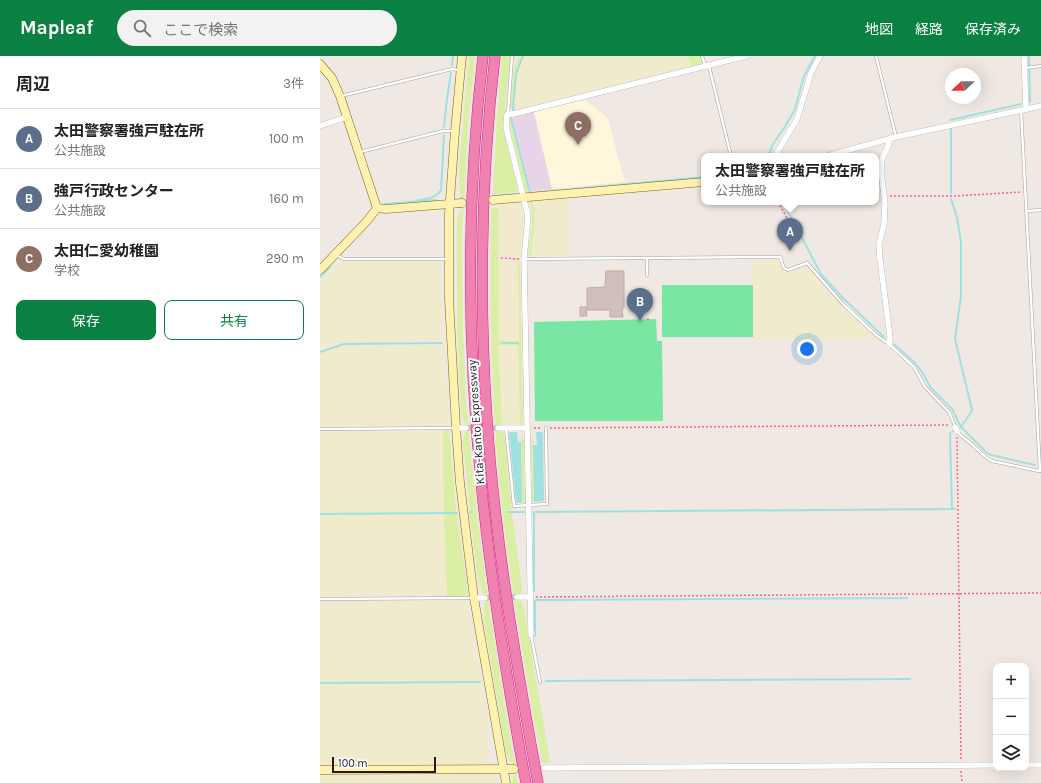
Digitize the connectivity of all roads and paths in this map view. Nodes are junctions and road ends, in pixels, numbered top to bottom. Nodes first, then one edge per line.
1 (462, 56) edge
2 (483, 56) edge
3 (495, 56) edge
4 (512, 56) edge
5 (702, 56) edge
6 (746, 56) edge
7 (820, 56) edge
8 (876, 56) edge
9 (1024, 56) edge
10 (320, 64) edge
11 (707, 66) junction
12 (1041, 66) edge
13 (1024, 69) junction
14 (461, 70) junction
15 (340, 96) junction
16 (1041, 106) edge
17 (1024, 109) junction
18 (508, 114) junction
19 (347, 117) junction
20 (320, 126) edge
21 (454, 131) junction
22 (896, 136) junction
23 (890, 138) junction
24 (358, 152) junction
25 (730, 153) edge
26 (777, 153) edge
27 (838, 153) edge
28 (701, 182) edge
29 (1026, 192) junction
30 (884, 196) junction
31 (524, 198) junction
32 (493, 200) dead end
33 (462, 202) dead end
34 (450, 204) junction
35 (780, 205) edge
36 (377, 208) junction
37 (1041, 210) edge
38 (1027, 211) junction
39 (796, 234) dead end
40 (334, 254) junction
41 (501, 258) dead end
42 (647, 258) junction
43 (449, 259) junction
44 (524, 259) junction
45 (320, 270) edge
46 (647, 275) dead end
47 (648, 316) dead end
48 (648, 320) dead end
49 (889, 344) junction
50 (456, 428) junction
51 (466, 428) tunnel mouth
52 (498, 428) tunnel mouth
53 (506, 428) junction
54 (527, 428) junction
55 (546, 428) junction
56 (320, 429) edge
57 (956, 429) junction
58 (1040, 471) edge
59 (528, 505) junction
60 (958, 593) junction
61 (1041, 593) edge
62 (517, 597) tunnel mouth
63 (530, 597) junction
64 (474, 598) junction
65 (485, 598) tunnel mouth
66 (320, 599) edge
67 (531, 635) joint
68 (540, 682) dead end
69 (961, 765) junction
70 (993, 765) edge
71 (1029, 765) edge
72 (1041, 765) edge
73 (544, 768) dead end
74 (503, 769) junction
75 (514, 769) dead end
76 (320, 770) edge
77 (506, 783) edge
78 (526, 783) edge
79 (538, 783) edge
80 (962, 783) edge

1 - 14 street
2 - 78 highway, Kita-Kanto Expressway
3 - 79 highway, Kita-Kanto Expressway
4 - 18 lane
5 - 11 lane
6 - 11 street
7 - 26 street
8 - 22 lane
9 - 13 street
10 - 15 street
11 - 18 street
11 - 25 lane
12 - 13 lane
13 - 17 street
14 - 15 lane
14 - 21 street
15 - 19 street
16 - 17 street
17 - 22 street
17 - 29 lane
18 - 31 street
19 - 20 street
19 - 24 street
21 - 24 lane
21 - 34 street
22 - 23 street
23 - 27 street
23 - 30 street
24 - 36 street
28 - 31 street
29 - 30 path
29 - 38 lane
30 - 49 street
31 - 32 street
31 - 44 street
33 - 34 street
34 - 36 street
34 - 43 street
35 - 39 path
36 - 40 street
37 - 38 lane
38 - 58 lane
40 - 43 lane
40 - 45 street
41 - 44 path
42 - 44 lane
42 - 46 lane
42 - 49 lane
43 - 50 street
44 - 54 street
47 - 48 path
49 - 57 lane
50 - 51 street
50 - 56 lane
50 - 64 street
52 - 53 street
53 - 54 street
53 - 59 lane
54 - 55 path
54 - 59 street
55 - 57 path
55 - 59 lane
57 - 58 lane
57 - 60 path
59 - 63 street
60 - 61 path
60 - 63 path
60 - 69 path
62 - 63 street
63 - 67 street
64 - 65 street
64 - 66 lane
64 - 74 street
67 - 68 lane
69 - 70 street
69 - 73 street
69 - 80 path
71 - 72 street
74 - 75 street
74 - 76 street
74 - 77 street

